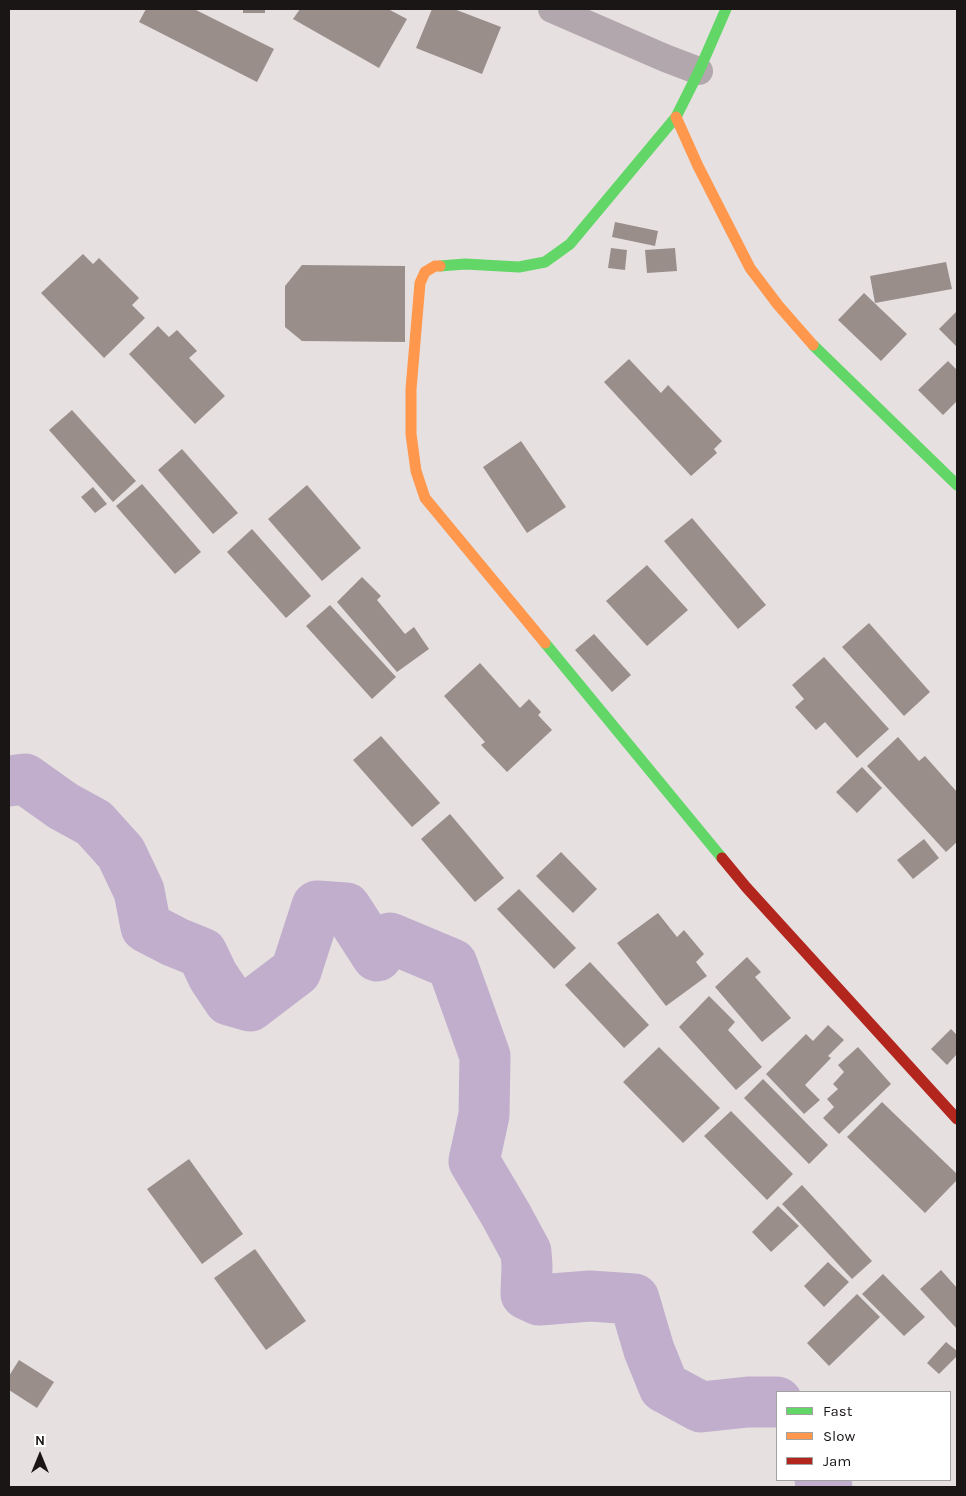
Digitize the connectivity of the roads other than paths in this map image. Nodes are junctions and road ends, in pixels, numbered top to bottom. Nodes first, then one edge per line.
1 (552, 9) edge
2 (726, 9) edge
3 (699, 71) junction
4 (676, 117) junction
5 (957, 485) edge
6 (957, 1119) edge

1 - 3 street
2 - 3 street
3 - 4 street
4 - 5 street
4 - 6 street

